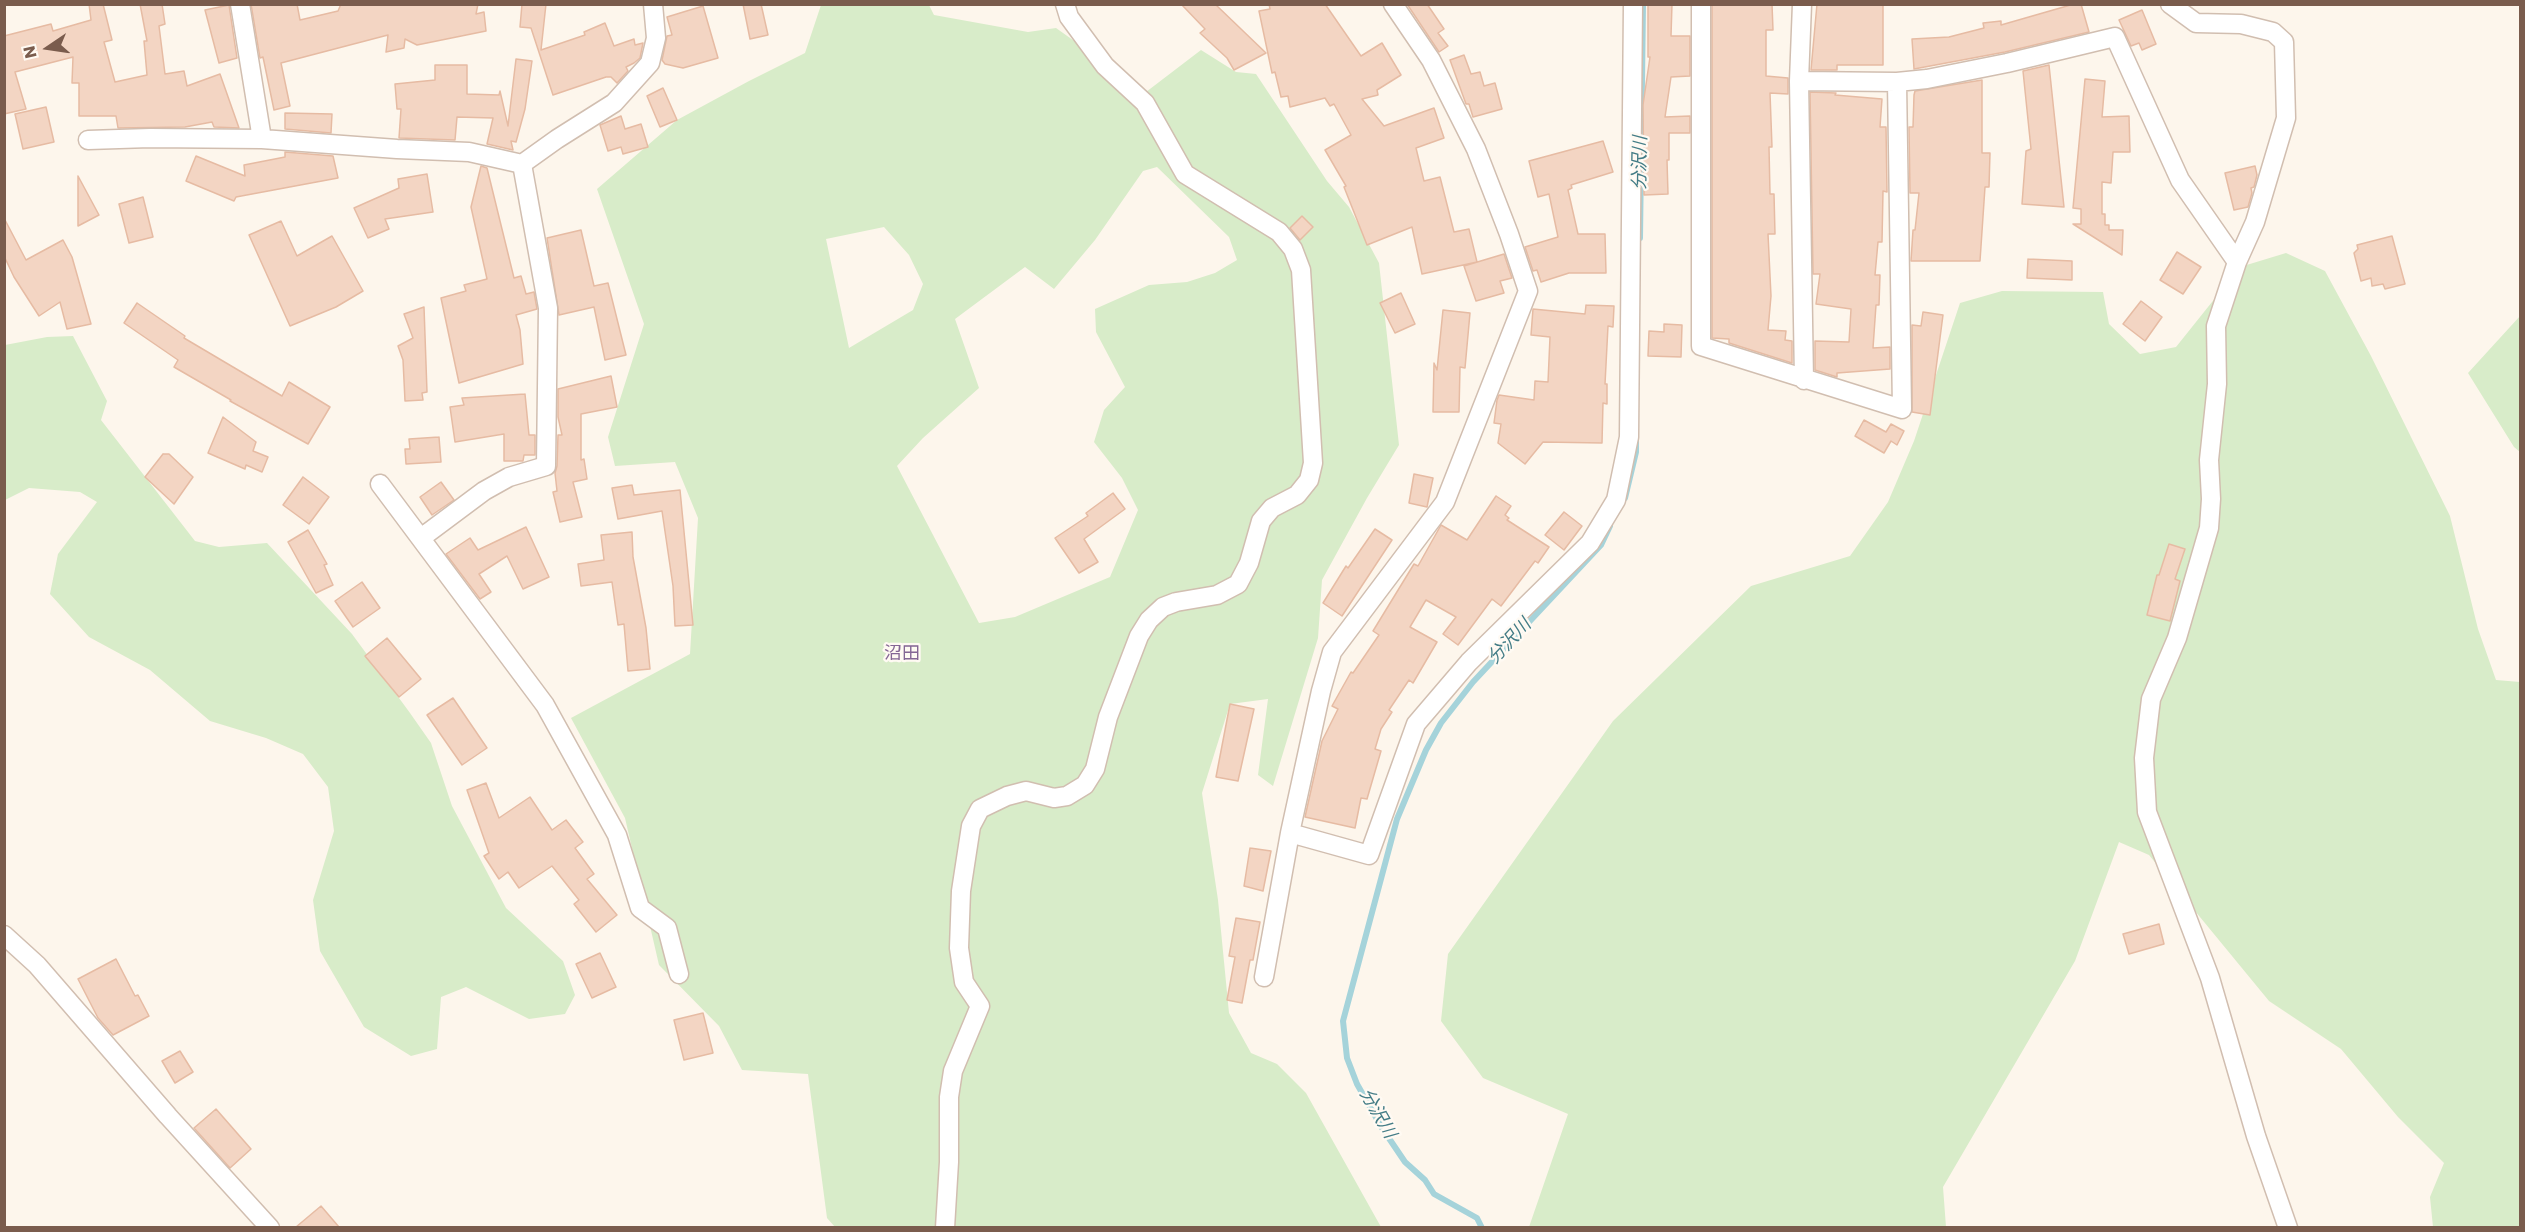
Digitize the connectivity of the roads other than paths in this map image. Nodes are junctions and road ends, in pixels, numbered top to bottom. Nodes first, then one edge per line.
1 (240, 4) edge
2 (653, 4) edge
3 (1065, 4) edge
4 (1393, 4) edge
5 (1633, 4) edge
6 (1701, 4) edge
7 (1802, 4) edge
8 (2170, 4) edge
9 (1799, 81) junction
10 (1896, 82) junction
11 (262, 139) junction
12 (88, 140) dead end
13 (522, 164) junction
14 (2237, 262) junction
15 (1804, 380) junction
16 (380, 484) dead end
17 (421, 538) junction
18 (1290, 833) junction
19 (4, 935) edge
20 (679, 975) dead end
21 (1264, 977) dead end
22 (270, 1227) edge
23 (945, 1227) edge
24 (2288, 1227) edge

1 - 11 street
2 - 13 street
3 - 23 street
4 - 18 street
5 - 18 street
6 - 15 street
7 - 9 street
8 - 14 street
9 - 10 street
9 - 15 street
10 - 14 street
10 - 15 street
11 - 12 street
11 - 13 street
13 - 17 street
14 - 24 street
16 - 17 street
17 - 20 street
18 - 21 street
19 - 22 street

